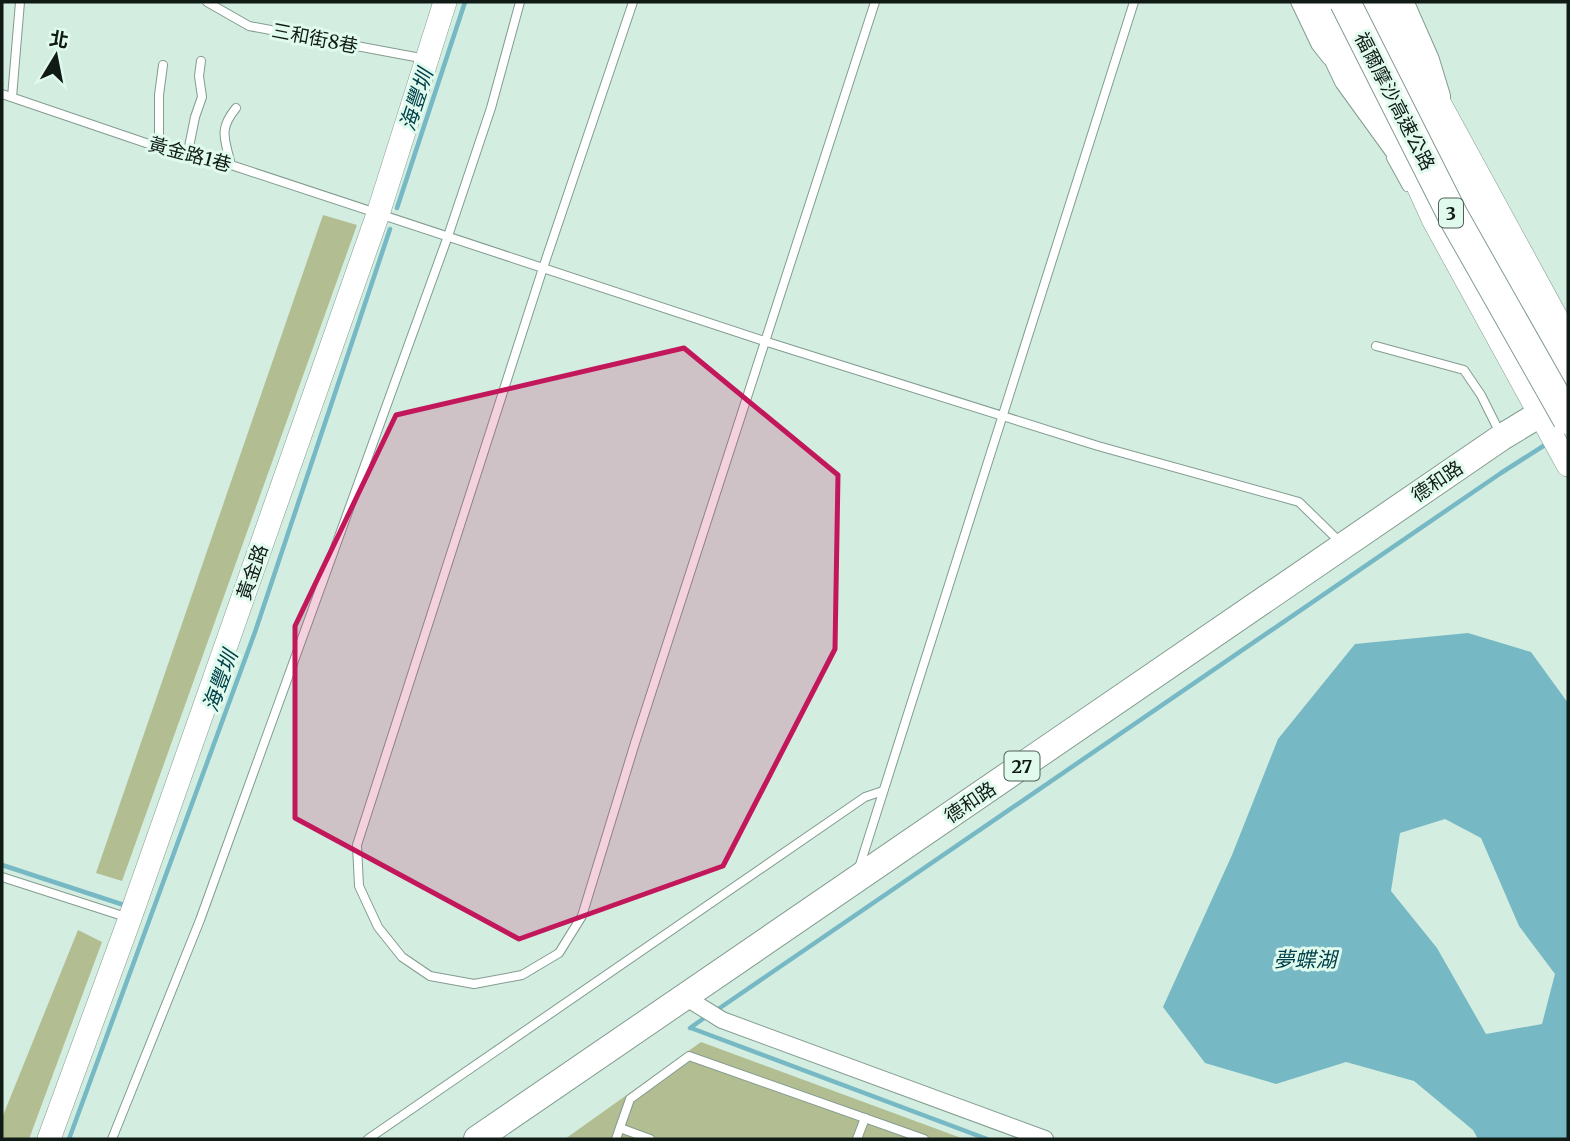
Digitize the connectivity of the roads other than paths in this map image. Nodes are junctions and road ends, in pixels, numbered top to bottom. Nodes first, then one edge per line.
1 (20, 2) edge
2 (207, 2) edge
3 (445, 2) edge
4 (520, 2) edge
5 (633, 2) edge
6 (875, 2) edge
7 (1134, 2) edge
8 (1295, 2) edge
9 (1313, 2) edge
10 (1331, 2) edge
11 (1345, 2) edge
12 (1371, 2) edge
13 (1387, 2) edge
14 (1406, 7) edge
15 (428, 59) junction
16 (201, 61) dead end
17 (163, 65) dead end
18 (2, 94) edge
19 (12, 97) junction
20 (1435, 97) junction
21 (236, 108) dead end
22 (159, 147) junction
23 (1391, 149) junction
24 (187, 157) junction
25 (231, 165) junction
26 (1476, 171) junction
27 (378, 214) junction
28 (448, 236) junction
29 (543, 268) junction
30 (1568, 339) edge
31 (764, 341) junction
32 (1376, 346) dead end
33 (1568, 374) edge
34 (1568, 397) edge
35 (1002, 416) junction
36 (1554, 416) edge
37 (1502, 438) junction
38 (1568, 465) edge
39 (1344, 546) junction
40 (883, 791) junction
41 (2, 877) edge
42 (855, 881) junction
43 (130, 918) junction
44 (685, 997) junction
45 (865, 1118) junction
46 (620, 1128) junction
47 (49, 1139) edge
48 (112, 1139) edge
49 (368, 1139) edge
50 (477, 1139) edge
51 (616, 1139) edge
52 (650, 1139) edge
53 (857, 1139) edge
54 (924, 1139) edge
55 (1045, 1139) edge

1 - 19 lane
2 - 15 lane, 三和街8巷
3 - 15 street, 黃金路
4 - 28 lane
5 - 29 lane
6 - 31 lane
7 - 35 lane
8 - 23 lane
9 - 23 highway
10 - 23 street
11 - 36 highway, 福爾摩沙高速公路 / 3, bridge
12 - 33 highway, 福爾摩沙高速公路 / 3
13 - 20 street
14 - 20 highway
14 - 26 lane
15 - 27 street, 黃金路
16 - 24 lane
17 - 22 lane
18 - 19 lane, 黃金路1巷
19 - 22 lane, 黃金路1巷
20 - 26 street
21 - 25 lane
22 - 24 lane, 黃金路1巷
23 - 36 street
24 - 25 lane, 黃金路1巷
25 - 27 lane, 黃金路1巷
26 - 30 street
27 - 28 lane, 黃金路1巷
27 - 43 street, 黃金路
28 - 29 lane, 黃金路1巷
28 - 48 lane
29 - 31 lane, 黃金路1巷
29 - 31 lane
31 - 35 lane, 黃金路1巷
32 - 37 lane
34 - 36 main road, 德和路 / 27
35 - 39 lane, 黃金路1巷
35 - 40 lane
36 - 37 main road, 德和路 / 27
36 - 38 street
37 - 39 main road, 德和路 / 27
39 - 42 main road, 德和路 / 27
40 - 42 lane
40 - 49 lane
41 - 43 lane
42 - 44 main road, 德和路 / 27
43 - 47 street, 黃金路
44 - 50 main road, 德和路 / 27
44 - 55 street
45 - 46 lane
45 - 53 lane
45 - 54 lane
46 - 51 lane
46 - 52 lane

